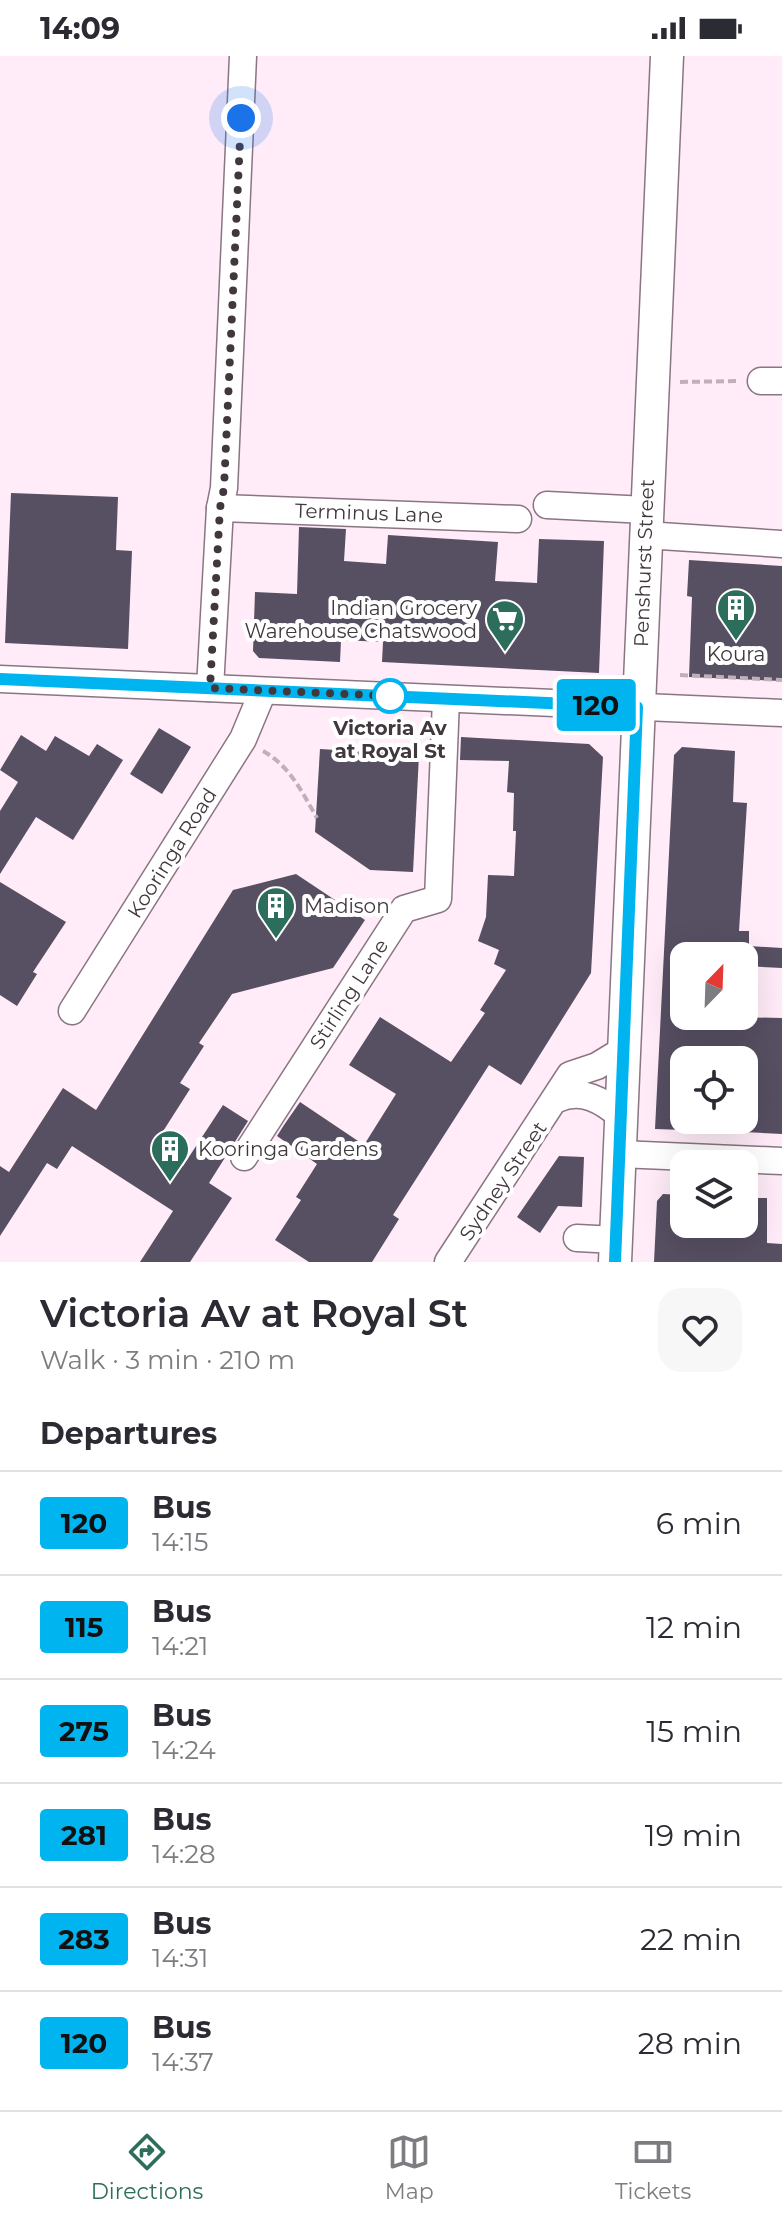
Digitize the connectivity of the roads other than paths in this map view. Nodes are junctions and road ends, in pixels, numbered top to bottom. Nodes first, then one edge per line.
1 (243, 56) edge
2 (667, 56) edge
3 (547, 505) dead end
4 (220, 508) junction
5 (518, 519) dead end
6 (645, 523) junction
7 (782, 544) edge
8 (0, 679) edge
9 (210, 688) junction
10 (263, 691) junction
11 (446, 699) junction
12 (637, 707) junction
13 (782, 713) edge
14 (72, 1011) dead end
15 (625, 1049) junction
16 (557, 1099) junction
17 (622, 1117) junction
18 (620, 1154) junction
19 (244, 1157) dead end
20 (782, 1161) edge
21 (577, 1238) dead end
22 (616, 1251) edge
23 (458, 1259) edge

1 - 4 street
2 - 6 main road, Penshurst Street
3 - 6 street
4 - 5 street, Terminus Lane
4 - 9 street
6 - 7 street
6 - 12 main road, Penshurst Street
8 - 9 street
9 - 10 street
10 - 11 street
10 - 14 street, Kooringa Road
11 - 12 street
11 - 19 street, Stirling Lane
12 - 13 street
12 - 15 main road, Penshurst Street
15 - 16 street, Sydney Street
15 - 17 main road, Penshurst Street
16 - 17 street, Sydney Street
16 - 23 street, Sydney Street
17 - 18 main road, Penshurst Street
18 - 20 street
18 - 22 main road, Penshurst Street
21 - 22 street

